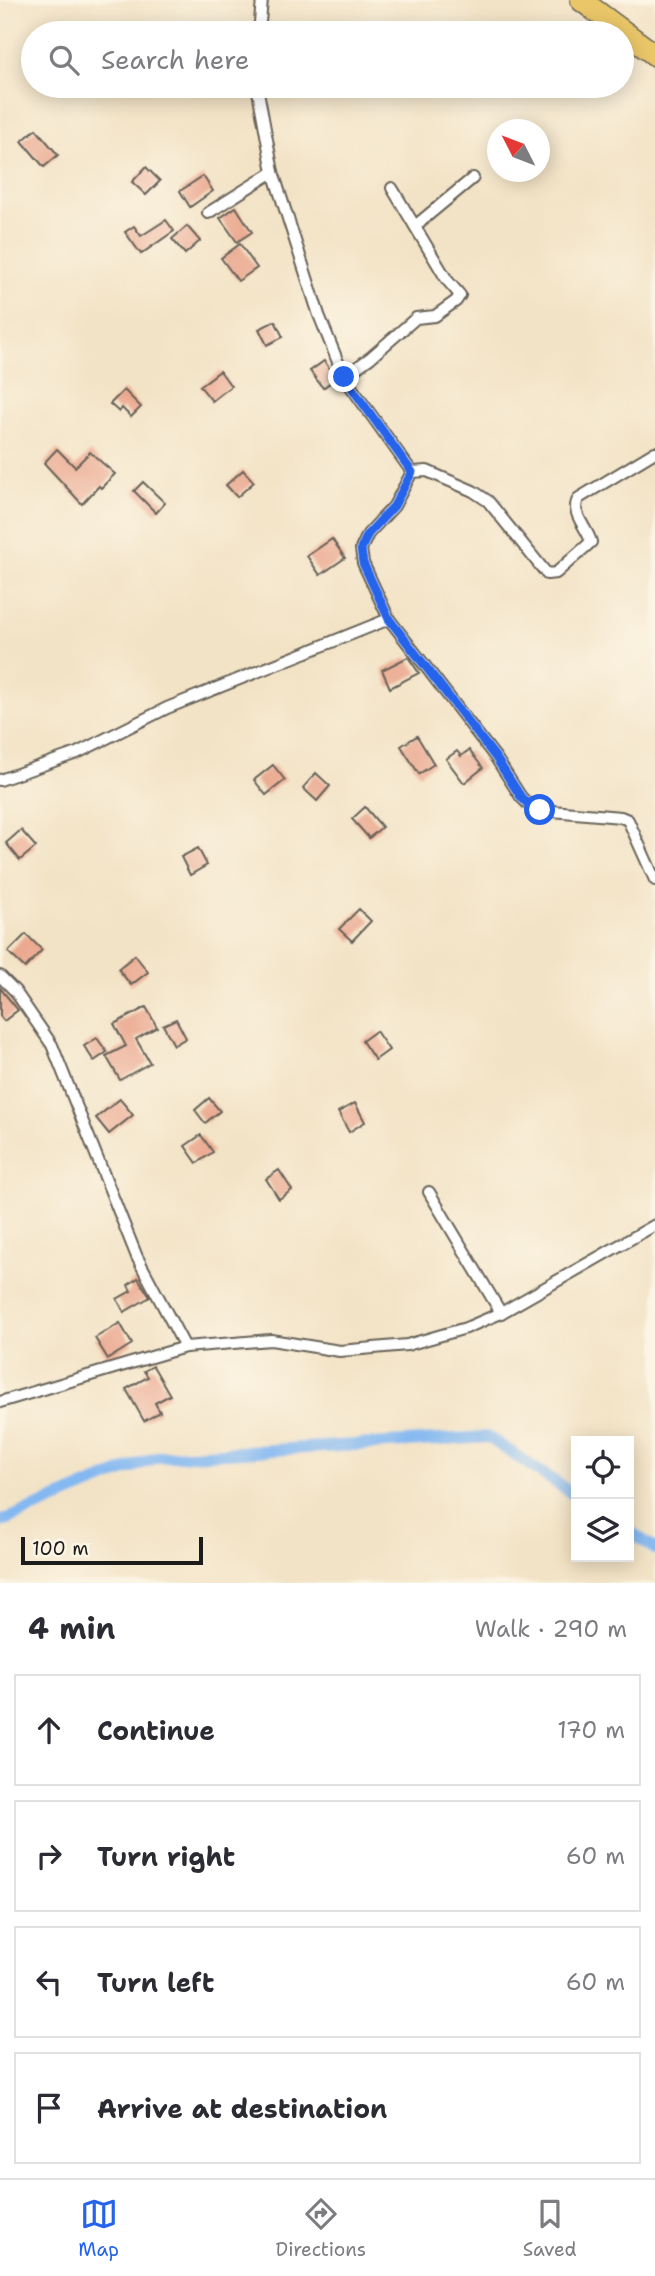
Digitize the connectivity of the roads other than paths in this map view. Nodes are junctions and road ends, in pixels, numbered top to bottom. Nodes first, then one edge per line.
1 (262, 0) edge
2 (580, 0) edge
3 (260, 21) edge
4 (609, 21) edge
5 (634, 40) edge
6 (655, 55) edge
7 (259, 98) edge
8 (273, 172) junction
9 (473, 178) dead end
10 (392, 188) dead end
11 (208, 214) dead end
12 (415, 226) junction
13 (344, 377) junction
14 (655, 452) edge
15 (412, 472) junction
16 (389, 619) junction
17 (0, 780) edge
18 (655, 880) edge
19 (0, 976) edge
20 (429, 1192) dead end
21 (655, 1225) edge
22 (501, 1313) junction
23 (185, 1347) junction
24 (0, 1402) edge

1 - 3 street
2 - 4 highway
5 - 6 highway
7 - 8 street
8 - 11 street
8 - 13 street
9 - 12 street
10 - 12 street
12 - 13 street
13 - 15 street
14 - 15 street
15 - 16 street
16 - 17 street
16 - 18 street
19 - 23 street
20 - 22 street
21 - 22 street
22 - 23 street
23 - 24 street

